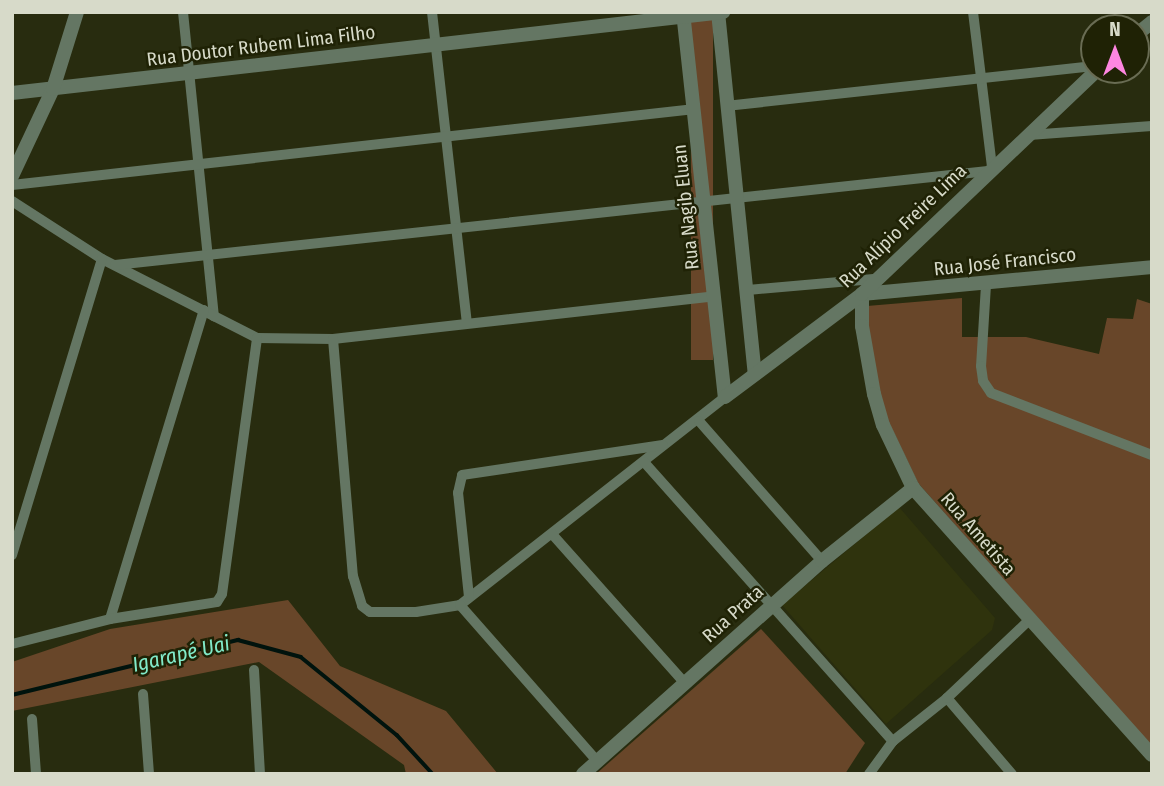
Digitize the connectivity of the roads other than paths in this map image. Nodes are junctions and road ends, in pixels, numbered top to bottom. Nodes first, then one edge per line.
1 (77, 12) edge
2 (183, 12) edge
3 (432, 12) edge
4 (719, 12) edge
5 (973, 12) edge
6 (683, 15) edge
7 (436, 45) junction
8 (1080, 70) edge
9 (191, 74) junction
10 (981, 81) junction
11 (1080, 84) edge
12 (53, 89) junction
13 (12, 93) edge
14 (726, 106) junction
15 (695, 109) junction
16 (1152, 126) edge
17 (1029, 135) junction
18 (447, 136) junction
19 (199, 166) junction
20 (990, 169) junction
21 (12, 176) edge
22 (12, 185) edge
23 (736, 195) junction
24 (704, 199) junction
25 (12, 201) edge
26 (456, 226) junction
27 (208, 255) junction
28 (102, 259) junction
29 (115, 265) junction
30 (1152, 267) edge
31 (874, 279) junction
32 (847, 281) junction
33 (986, 285) junction
34 (748, 289) junction
35 (862, 295) junction
36 (715, 296) junction
37 (204, 310) junction
38 (214, 316) junction
39 (467, 323) junction
40 (257, 338) junction
41 (333, 339) junction
42 (755, 374) junction
43 (725, 397) junction
44 (699, 421) junction
45 (666, 445) junction
46 (1152, 455) edge
47 (644, 462) junction
48 (912, 488) junction
49 (552, 534) junction
50 (12, 555) edge
51 (822, 561) junction
52 (464, 601) junction
53 (773, 604) junction
54 (110, 619) junction
55 (1028, 621) junction
56 (12, 644) edge
57 (254, 670) dead end
58 (684, 682) junction
59 (144, 694) dead end
60 (947, 698) junction
61 (32, 719) dead end
62 (893, 741) junction
63 (1152, 755) edge
64 (597, 761) junction
65 (36, 774) edge
66 (149, 774) edge
67 (260, 774) edge
68 (583, 774) edge
69 (869, 774) edge
70 (1012, 774) edge

1 - 12 street
2 - 9 street
3 - 7 street
4 - 6 street, Rua Doutor Rubem Lima Filho
4 - 14 street
5 - 10 street
6 - 7 street, Rua Doutor Rubem Lima Filho
6 - 15 street, Rua Nagib Eluan
7 - 9 street, Rua Doutor Rubem Lima Filho
7 - 18 street
8 - 10 street
9 - 12 street, Rua Doutor Rubem Lima Filho
9 - 19 street
10 - 14 street
10 - 20 street
11 - 17 street, Rua Alípio Freire Lima
12 - 13 street, Rua Doutor Rubem Lima Filho
12 - 21 street
14 - 23 street
15 - 18 street
15 - 24 street, Rua Nagib Eluan
16 - 17 street
17 - 20 street, Rua Alípio Freire Lima
18 - 19 street
18 - 26 street
19 - 22 street
19 - 27 street
20 - 23 street
20 - 31 street, Rua Alípio Freire Lima
23 - 24 street
23 - 34 street
24 - 26 street
24 - 36 street, Rua Nagib Eluan
25 - 28 street
26 - 27 street
26 - 39 street
27 - 29 street
27 - 38 street
28 - 29 street
28 - 50 street
29 - 37 street
30 - 33 street, Rua José Francisco
31 - 32 street
31 - 35 street, Rua Alípio Freire Lima
32 - 34 street
32 - 35 street
33 - 35 street, Rua José Francisco
33 - 46 street
34 - 42 street
35 - 42 street, Rua Alípio Freire Lima
35 - 48 street, Rua Ametista
36 - 39 street
36 - 43 street, Rua Nagib Eluan
37 - 38 street
37 - 54 street
38 - 40 street
39 - 41 street
40 - 41 street
40 - 54 street
41 - 52 street
42 - 43 street, Rua Alípio Freire Lima
43 - 44 street
44 - 45 street
44 - 51 street
45 - 47 street
45 - 52 street
47 - 49 street
47 - 53 street
48 - 51 street, Rua Prata
48 - 55 street, Rua Ametista
49 - 52 street
49 - 58 street
51 - 53 street, Rua Prata
52 - 64 street
53 - 58 street, Rua Prata
53 - 62 street
54 - 56 street
55 - 60 street
55 - 63 street, Rua Ametista
57 - 67 street
58 - 64 street, Rua Prata
59 - 66 street
60 - 62 street
60 - 70 street
61 - 65 street
62 - 69 street
64 - 68 street, Rua Prata

